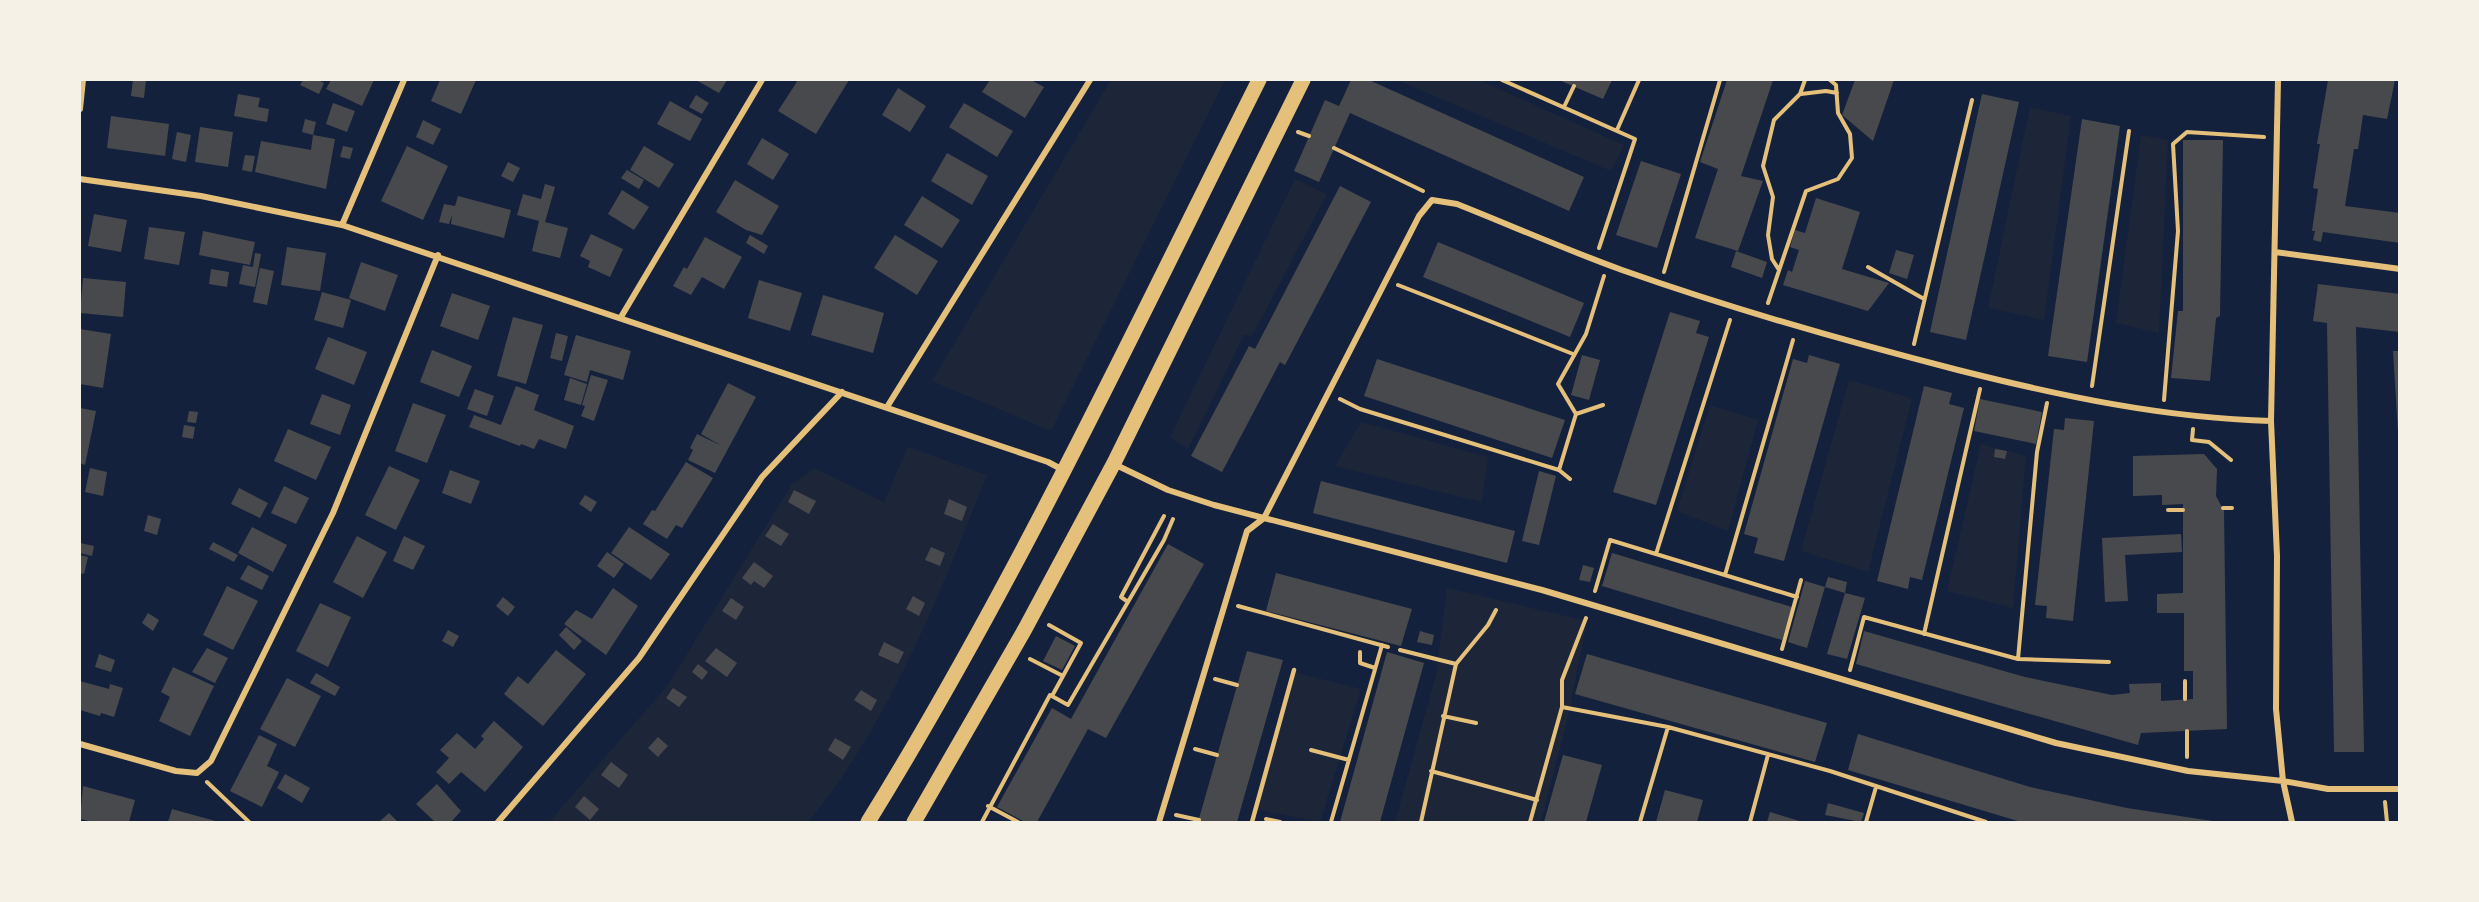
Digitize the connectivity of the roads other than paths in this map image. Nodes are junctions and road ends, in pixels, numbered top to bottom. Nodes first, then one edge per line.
1 (83, 80) edge
2 (404, 80) edge
3 (762, 80) edge
4 (1090, 80) edge
5 (1259, 80) edge
6 (1303, 80) edge
7 (2278, 80) edge
8 (80, 109) edge
9 (80, 179) edge
10 (342, 225) junction
11 (2275, 252) junction
12 (438, 255) junction
13 (2400, 269) edge
14 (621, 317) junction
15 (842, 392) junction
16 (888, 407) junction
17 (2271, 421) junction
18 (1114, 463) junction
19 (1065, 470) junction
20 (1264, 518) junction
21 (1294, 670) dead end
22 (80, 744) edge
23 (2283, 781) junction
24 (2400, 789) edge
25 (498, 822) edge
26 (868, 822) edge
27 (914, 822) edge
28 (1159, 822) edge
29 (1252, 822) edge
30 (2292, 822) edge

1 - 8 street
2 - 10 street
3 - 14 street
4 - 16 street
5 - 19 main road
6 - 18 main road
7 - 11 street
9 - 10 street
10 - 12 street
11 - 13 street
11 - 17 street
12 - 14 street
12 - 22 street
14 - 15 street
15 - 16 street
15 - 25 street
16 - 19 street
17 - 20 street
17 - 23 street
18 - 20 street
18 - 27 main road
19 - 26 main road
20 - 23 street
20 - 28 street
21 - 29 lane
23 - 24 street
23 - 30 street

